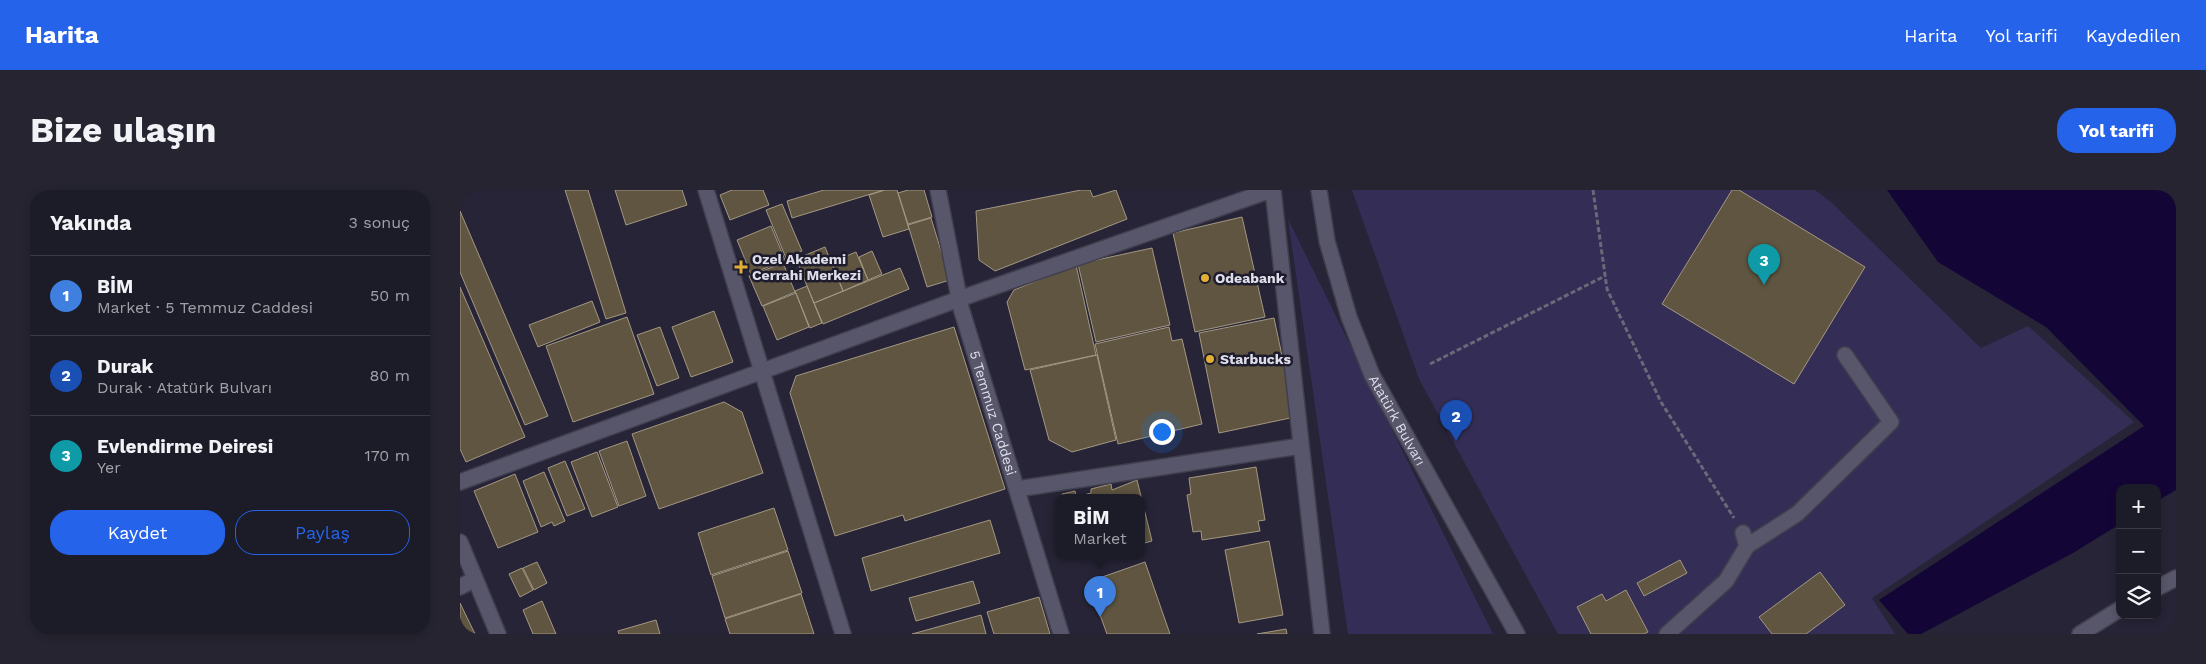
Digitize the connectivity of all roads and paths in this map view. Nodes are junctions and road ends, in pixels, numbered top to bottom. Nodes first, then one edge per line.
1 (706, 190) edge
2 (938, 190) edge
3 (1272, 190) edge
4 (1319, 190) edge
5 (1593, 190) edge
6 (1605, 276) junction
7 (959, 299) junction
8 (1845, 355) dead end
9 (1430, 364) dead end
10 (763, 371) junction
11 (1301, 446) junction
12 (460, 482) edge
13 (1017, 489) junction
14 (1745, 540) junction
15 (460, 542) edge
16 (2176, 578) edge
17 (475, 579) junction
18 (2161, 586) edge
19 (460, 587) edge
20 (2116, 612) edge
21 (498, 634) edge
22 (843, 634) edge
23 (1061, 634) edge
24 (1322, 634) edge
25 (1517, 634) edge
26 (1667, 634) edge
27 (2080, 634) edge

1 - 10 street
2 - 7 street, 5 Temmuz Caddesi
3 - 7 street
3 - 11 street
4 - 25 street, Atatürk Bulvarı
5 - 6 path
6 - 9 path
6 - 14 path
7 - 10 street
7 - 13 street, 5 Temmuz Caddesi
8 - 14 street
10 - 12 street
10 - 22 street
11 - 13 street
11 - 24 street
13 - 23 street, 5 Temmuz Caddesi
14 - 26 street
15 - 17 street
16 - 18 street
17 - 19 street
17 - 21 street
20 - 27 street

